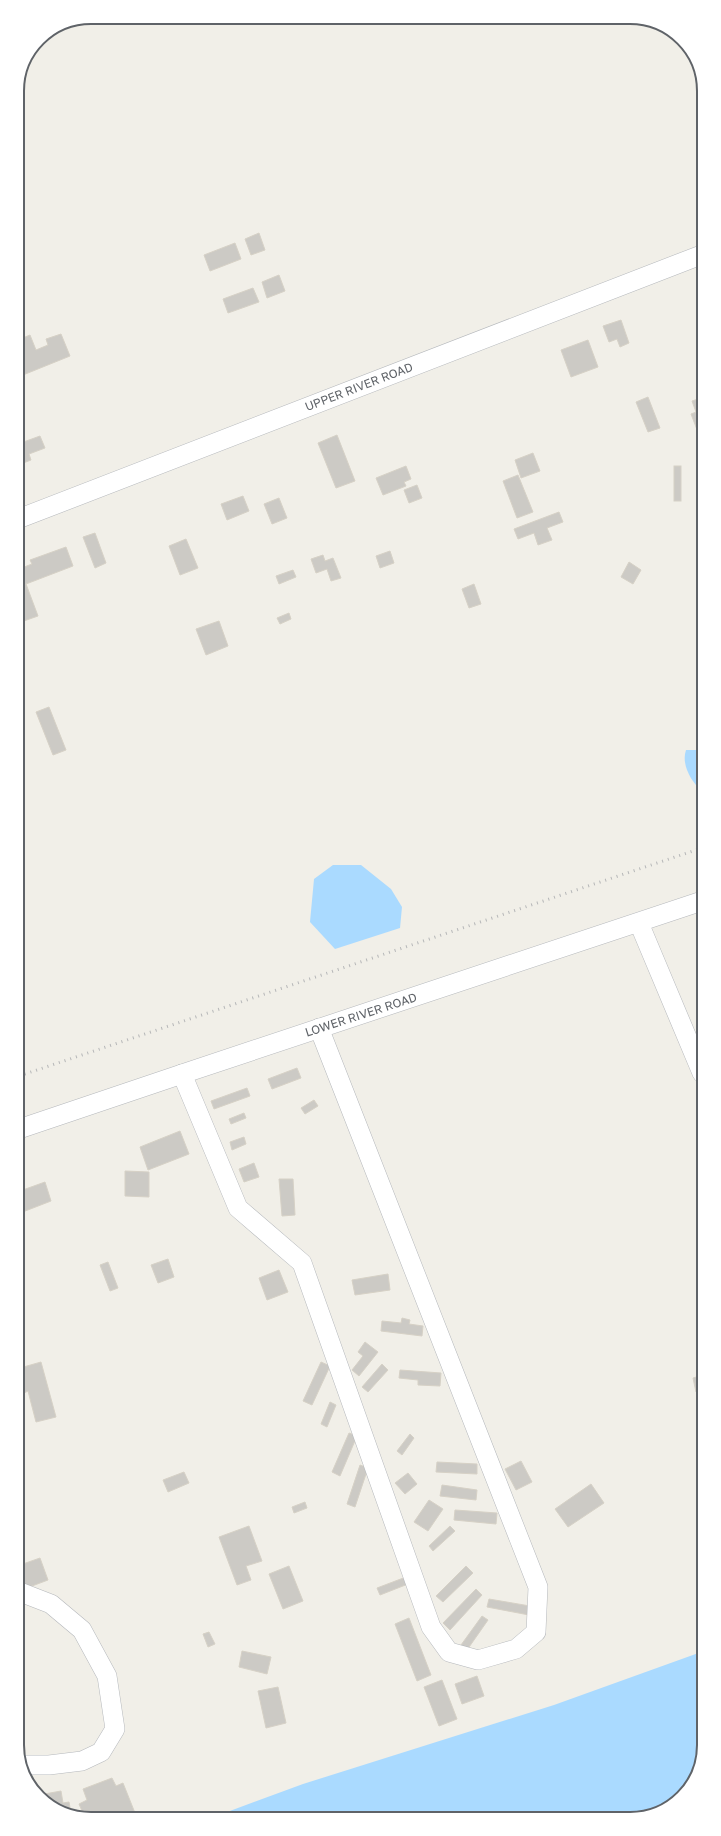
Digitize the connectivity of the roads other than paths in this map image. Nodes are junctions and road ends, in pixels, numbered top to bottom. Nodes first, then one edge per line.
1 (697, 257) edge
2 (24, 517) edge
3 (697, 903) edge
4 (639, 923) junction
5 (320, 1028) junction
6 (697, 1061) edge
7 (182, 1074) junction
8 (24, 1128) edge
9 (24, 1594) edge
10 (28, 1765) edge

1 - 2 street, UPPER RIVER ROAD
3 - 4 street, LOWER RIVER ROAD
4 - 5 street, LOWER RIVER ROAD
4 - 6 street
5 - 7 street, LOWER RIVER ROAD
5 - 7 street
7 - 8 street, LOWER RIVER ROAD
9 - 10 street

